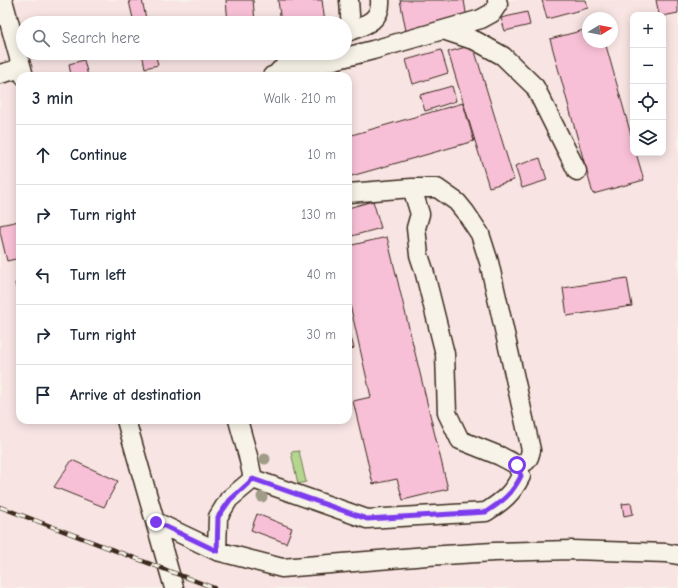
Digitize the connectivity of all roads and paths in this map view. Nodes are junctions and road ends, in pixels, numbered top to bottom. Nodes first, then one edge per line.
1 (3, 0) edge
2 (349, 0) edge
3 (380, 0) edge
4 (497, 0) edge
5 (348, 16) edge
6 (352, 30) edge
7 (443, 30) junction
8 (16, 47) edge
9 (352, 55) edge
10 (20, 60) edge
11 (293, 60) edge
12 (335, 60) edge
13 (23, 72) edge
14 (278, 72) edge
15 (288, 72) edge
16 (16, 73) edge
17 (0, 74) edge
18 (577, 171) dead end
19 (412, 188) junction
20 (352, 193) edge
21 (127, 424) edge
22 (239, 424) edge
23 (517, 465) junction
24 (253, 479) junction
25 (156, 522) junction
26 (217, 551) junction
27 (678, 555) edge
28 (174, 588) edge

1 - 8 lane
2 - 5 lane
3 - 6 lane
4 - 7 lane
7 - 9 lane
7 - 18 lane
10 - 13 lane
11 - 14 lane
12 - 15 lane
16 - 17 lane
19 - 20 lane
19 - 23 lane
19 - 23 lane
21 - 25 lane
22 - 24 lane
23 - 24 lane
24 - 26 lane
25 - 26 lane
25 - 28 lane
26 - 27 lane

